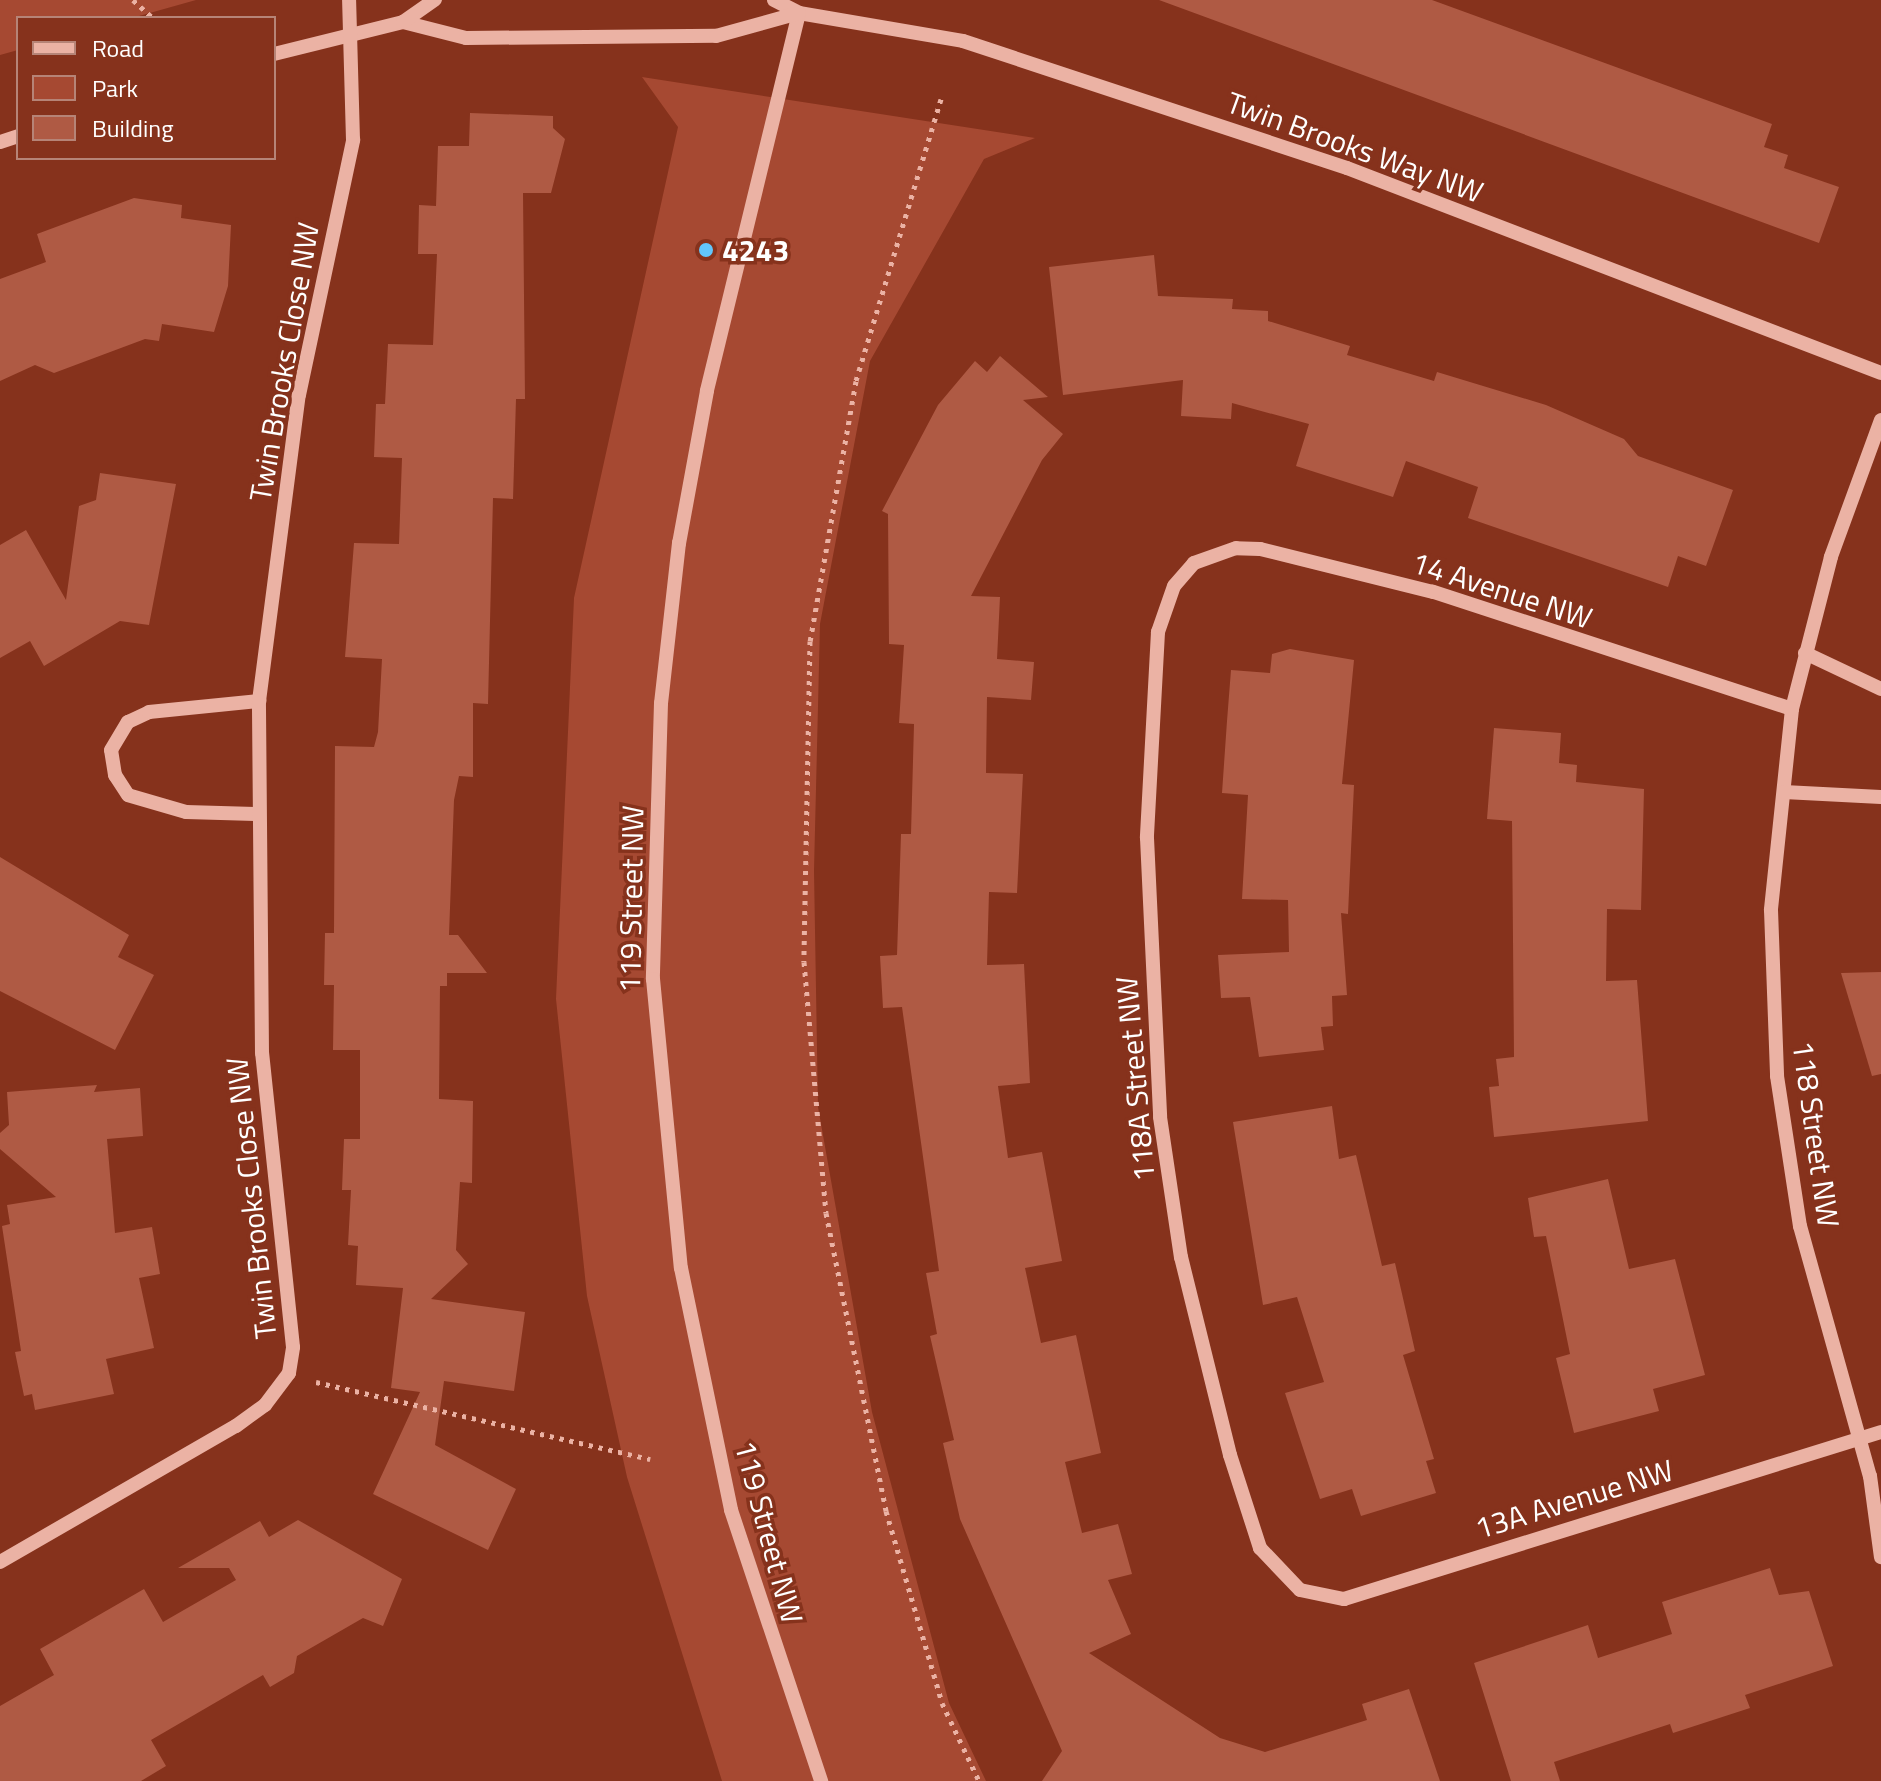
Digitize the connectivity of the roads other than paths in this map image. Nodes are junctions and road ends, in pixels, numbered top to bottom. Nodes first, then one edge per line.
1 (349, 0) edge
2 (435, 0) edge
3 (774, 0) edge
4 (799, 13) junction
5 (403, 22) junction
6 (353, 32) junction
7 (276, 53) edge
8 (1881, 373) edge
9 (1881, 420) edge
10 (1194, 563) joint
11 (1805, 653) junction
12 (1881, 689) edge
13 (259, 701) junction
14 (1792, 709) junction
15 (1784, 792) junction
16 (1881, 797) edge
17 (255, 814) junction
18 (1881, 1432) edge
19 (1859, 1439) junction
20 (1876, 1480) edge
21 (1881, 1557) edge
22 (0, 1562) edge
23 (1284, 1581) joint
24 (821, 1781) edge

1 - 6 street, Twin Brooks Close NW
2 - 5 street
3 - 4 street
4 - 5 street
4 - 8 street, Twin Brooks Way NW
4 - 24 street, 119 Street NW
5 - 6 street
6 - 7 street
6 - 13 street, Twin Brooks Close NW
9 - 11 street, 118 Street NW
10 - 14 street, 14 Avenue NW
10 - 23 street, 118A Street NW
11 - 12 street
11 - 14 street, 118 Street NW
13 - 17 street, Twin Brooks Close NW
13 - 17 street
14 - 15 street, 118 Street NW
15 - 16 street
15 - 19 street, 118 Street NW
17 - 22 street, Twin Brooks Close NW
18 - 19 street, 13A Avenue NW
19 - 20 street, 118 Street NW
19 - 23 street, 13A Avenue NW
20 - 21 street, 118 Street NW

